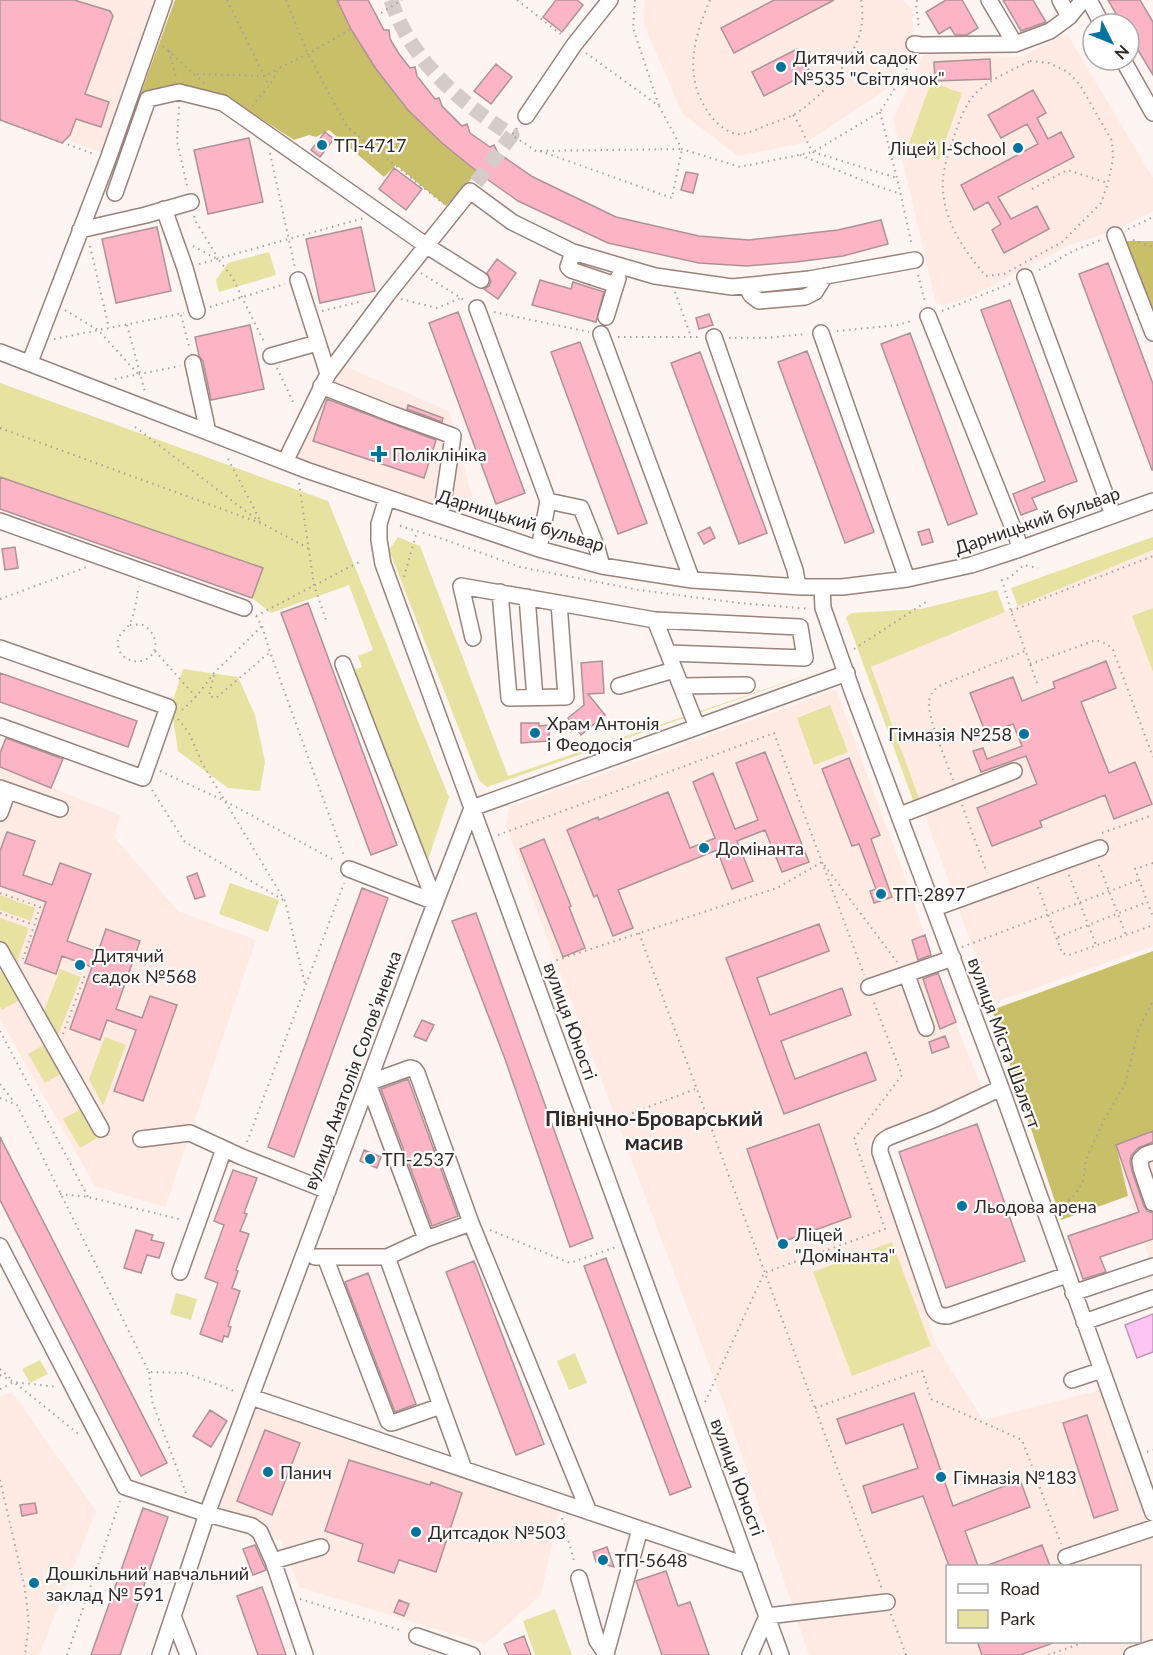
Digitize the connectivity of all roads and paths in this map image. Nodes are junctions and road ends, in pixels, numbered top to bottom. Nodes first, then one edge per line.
1 (164, 0) edge
2 (227, 0) edge
3 (286, 0) edge
4 (402, 0) edge
5 (517, 0) edge
6 (610, 0) edge
7 (635, 0) edge
8 (710, 0) edge
9 (861, 0) edge
10 (917, 0) edge
11 (989, 0) edge
12 (1060, 0) edge
13 (1083, 0) edge
14 (376, 16) dead end
15 (1069, 16) junction
16 (351, 29) dead end
17 (148, 42) junction
18 (917, 44) junction
19 (1015, 44) junction
20 (574, 45) junction
21 (169, 51) junction
22 (308, 54) junction
23 (279, 68) junction
24 (1130, 72) edge
25 (196, 74) junction
26 (265, 76) junction
27 (269, 86) junction
28 (179, 92) junction
29 (223, 103) junction
30 (659, 106) junction
31 (880, 112) junction
32 (1153, 113) edge
33 (793, 115) junction
34 (526, 116) dead end
35 (243, 117) junction
36 (0, 120) edge
37 (262, 130) junction
38 (512, 135) dead end
39 (682, 149) junction
40 (540, 151) junction
41 (813, 152) junction
42 (800, 155) junction
43 (108, 159) junction
44 (897, 178) junction
45 (1108, 183) junction
46 (1032, 189) dead end
47 (115, 193) dead end
48 (901, 194) junction
49 (191, 202) junction
50 (164, 209) junction
51 (454, 212) junction
52 (381, 214) junction
53 (85, 235) junction
54 (1115, 235) dead end
55 (175, 236) junction
56 (287, 239) junction
57 (427, 246) junction
58 (573, 252) junction
59 (219, 260) junction
60 (915, 260) junction
61 (622, 266) junction
62 (185, 268) junction
63 (1025, 277) dead end
64 (670, 278) junction
65 (298, 280) junction
66 (481, 280) dead end
67 (616, 285) junction
68 (387, 295) junction
69 (243, 297) junction
70 (461, 298) dead end
71 (364, 301) dead end
72 (477, 308) dead end
73 (63, 309) dead end
74 (197, 311) junction
75 (181, 314) junction
76 (308, 314) junction
77 (928, 316) joint
78 (606, 317) dead end
79 (127, 324) junction
80 (109, 328) junction
81 (98, 330) junction
82 (821, 333) dead end
83 (1153, 333) edge
84 (601, 334) dead end
85 (691, 337) dead end
86 (714, 338) dead end
87 (51, 340) dead end
88 (318, 343) junction
89 (0, 352) edge
90 (271, 356) junction
91 (30, 362) junction
92 (193, 363) junction
93 (139, 375) junction
94 (116, 379) dead end
95 (324, 380) junction
96 (145, 392) dead end
97 (303, 422) junction
98 (135, 427) dead end
99 (0, 428) edge
100 (208, 432) junction
101 (228, 459) dead end
102 (285, 462) junction
103 (299, 483) dead end
104 (387, 498) junction
105 (548, 501) junction
106 (1153, 501) edge
107 (438, 515) junction
108 (1113, 515) junction
109 (0, 521) edge
110 (263, 524) junction
111 (417, 531) dead end
112 (309, 548) junction
113 (539, 549) junction
114 (1020, 549) junction
115 (1153, 556) edge
116 (359, 562) dead end
117 (602, 566) junction
118 (86, 567) dead end
119 (1038, 568) dead end
120 (142, 572) junction
121 (404, 577) dead end
122 (907, 579) junction
123 (692, 580) junction
124 (314, 585) junction
125 (798, 586) junction
126 (822, 587) junction
127 (500, 592) junction
128 (527, 597) junction
129 (0, 599) edge
130 (929, 600) dead end
131 (559, 603) junction
132 (1011, 611) junction
133 (250, 612) junction
134 (655, 620) junction
135 (327, 623) dead end
136 (130, 625) junction
137 (262, 626) junction
138 (473, 638) dead end
139 (0, 648) edge
140 (155, 651) junction
141 (851, 651) dead end
142 (1025, 651) junction
143 (270, 652) junction
144 (668, 653) junction
145 (343, 664) dead end
146 (1030, 664) junction
147 (674, 670) junction
148 (214, 673) junction
149 (847, 673) junction
150 (1037, 683) dead end
151 (747, 685) dead end
152 (619, 686) dead end
153 (681, 686) junction
154 (196, 697) junction
155 (535, 698) junction
156 (0, 726) edge
157 (697, 727) junction
158 (1153, 757) edge
159 (146, 771) junction
160 (1014, 771) dead end
161 (4, 789) edge
162 (958, 793) junction
163 (225, 801) junction
164 (472, 808) junction
165 (60, 809) dead end
166 (0, 813) edge
167 (900, 814) junction
168 (1153, 815) edge
169 (498, 836) dead end
170 (1097, 849) junction
171 (1064, 861) junction
172 (822, 862) junction
173 (1153, 863) edge
174 (349, 868) junction
175 (1033, 873) junction
176 (1139, 880) junction
177 (992, 888) junction
178 (1109, 891) junction
179 (0, 892) edge
180 (285, 901) junction
181 (435, 902) junction
182 (1079, 902) junction
183 (1147, 902) junction
184 (935, 908) junction
185 (0, 913) edge
186 (1048, 914) junction
187 (1118, 914) junction
188 (1153, 917) edge
189 (1153, 923) edge
190 (34, 925) junction
191 (1088, 925) junction
192 (639, 933) junction
193 (1126, 934) junction
194 (1057, 937) junction
195 (1096, 945) junction
196 (0, 950) edge
197 (957, 953) junction
198 (531, 969) junction
199 (85, 975) dead end
200 (907, 975) junction
201 (16, 979) junction
202 (306, 986) junction
203 (868, 987) junction
204 (1153, 1001) edge
205 (926, 1028) dead end
206 (0, 1031) edge
207 (57, 1051) junction
208 (368, 1083) junction
209 (0, 1084) edge
210 (698, 1088) junction
211 (1001, 1088) junction
212 (0, 1098) edge
213 (17, 1105) junction
214 (603, 1124) dead end
215 (101, 1129) dead end
216 (141, 1139) dead end
217 (224, 1149) junction
218 (1153, 1152) edge
219 (242, 1157) junction
220 (1150, 1185) edge
221 (328, 1191) junction
222 (60, 1194) junction
223 (88, 1197) junction
224 (1153, 1203) edge
225 (1047, 1217) junction
226 (196, 1223) junction
227 (471, 1223) junction
228 (426, 1239) junction
229 (632, 1243) junction
230 (0, 1246) edge
231 (303, 1257) junction
232 (325, 1257) junction
233 (387, 1257) junction
234 (1153, 1266) edge
235 (180, 1272) dead end
236 (764, 1273) junction
237 (1067, 1275) junction
238 (1073, 1293) junction
239 (1153, 1298) edge
240 (1084, 1322) junction
241 (0, 1369) edge
242 (1102, 1370) junction
243 (149, 1372) junction
244 (0, 1375) edge
245 (1072, 1380) dead end
246 (14, 1382) junction
247 (0, 1389) edge
248 (75, 1389) junction
249 (251, 1397) junction
250 (705, 1402) dead end
251 (441, 1406) junction
252 (815, 1408) junction
253 (85, 1439) dead end
254 (464, 1469) junction
255 (0, 1480) edge
256 (125, 1486) junction
257 (557, 1500) junction
258 (192, 1509) junction
259 (589, 1512) junction
260 (1153, 1513) edge
261 (207, 1514) junction
262 (1153, 1528) edge
263 (640, 1529) junction
264 (321, 1547) dead end
265 (1066, 1557) joint
266 (273, 1562) junction
267 (749, 1566) junction
268 (579, 1578) joint
269 (283, 1593) junction
270 (887, 1602) junction
271 (173, 1616) junction
272 (767, 1616) junction
273 (417, 1636) joint
274 (1080, 1643) edge
275 (1153, 1648) edge
276 (25, 1655) edge
277 (67, 1655) edge
278 (160, 1655) edge
279 (188, 1655) edge
280 (304, 1655) edge
281 (472, 1655) edge
282 (750, 1655) edge
283 (781, 1655) edge
284 (906, 1655) edge
285 (1048, 1655) edge
286 (1131, 1655) edge

1 - 17 street
2 - 26 path
3 - 22 path
4 - 14 path
5 - 20 path
6 - 20 street
7 - 30 path
8 - 33 path
9 - 33 path
10 - 18 path
11 - 19 street
12 - 15 street
13 - 15 street
15 - 19 street
16 - 22 path
17 - 21 path
17 - 43 street
18 - 19 street
18 - 31 path
20 - 30 path
20 - 34 street
21 - 25 path
21 - 28 path
22 - 23 path
22 - 51 path
23 - 26 path
23 - 27 path
24 - 32 street
25 - 26 path
25 - 29 path
26 - 27 path
27 - 35 path
28 - 29 street
28 - 47 street
28 - 49 path
29 - 35 street
30 - 39 path
31 - 41 path
31 - 44 path
33 - 41 path
35 - 37 street
36 - 43 path
37 - 52 street
37 - 56 path
38 - 40 path
39 - 40 path
39 - 40 path
39 - 42 path
41 - 42 path
41 - 44 path
42 - 48 path
43 - 53 street
44 - 48 path
45 - 45 path
45 - 46 path
48 - 60 path
49 - 50 street
49 - 59 path
50 - 53 street
50 - 55 street
51 - 57 street
51 - 58 street
52 - 56 path
52 - 57 street
53 - 80 path
53 - 91 street
54 - 83 street
55 - 59 path
55 - 62 street
56 - 59 path
56 - 65 path
57 - 66 street
57 - 68 street
58 - 61 street
58 - 67 street
59 - 62 path
59 - 69 path
60 - 64 street
60 - 77 path
61 - 64 street
61 - 67 street
62 - 74 street
63 - 108 street
64 - 85 path
65 - 69 path
65 - 76 street
67 - 78 street
68 - 70 path
68 - 95 street
69 - 74 path
69 - 90 path
71 - 76 path
72 - 105 street
73 - 81 path
74 - 75 path
75 - 79 path
75 - 92 path
76 - 88 street
77 - 114 street
79 - 80 path
79 - 93 path
80 - 81 path
81 - 87 path
81 - 93 path
82 - 122 street
84 - 123 street
86 - 125 street
88 - 90 street
88 - 95 street
89 - 91 street, Дарницький бульвар
90 - 97 path
91 - 100 street, Дарницький бульвар
92 - 93 path
92 - 100 street
93 - 94 path
93 - 96 path
95 - 97 street
95 - 107 street
97 - 102 street
98 - 110 path
99 - 110 path
100 - 102 street, Дарницький бульвар
101 - 110 path
102 - 104 street, Дарницький бульвар
103 - 112 path
104 - 107 street, Дарницький бульвар
104 - 164 street
105 - 113 street
105 - 117 street
106 - 108 street, Дарницький бульвар
107 - 113 street, Дарницький бульвар
108 - 114 street, Дарницький бульвар
109 - 120 street
110 - 112 path
111 - 121 path
112 - 124 path
113 - 117 street, Дарницький бульвар
114 - 122 street, Дарницький бульвар
115 - 132 path
116 - 124 path
117 - 123 street, Дарницький бульвар
118 - 129 path
119 - 132 path
120 - 133 street
120 - 136 path
122 - 126 street, Дарницький бульвар
123 - 125 street, Дарницький бульвар
124 - 133 path
124 - 135 path
125 - 126 street, Дарницький бульвар
126 - 149 street, вулиця Міста Шалетт
127 - 128 street
127 - 138 street
127 - 155 street
128 - 131 street
128 - 155 street
130 - 141 path
131 - 134 street
131 - 155 street
132 - 142 path
133 - 137 path
134 - 144 street
134 - 144 street
136 - 140 path
136 - 140 path
137 - 143 path
137 - 148 path
139 - 159 street
140 - 154 path
142 - 146 path
142 - 162 path
143 - 148 path
143 - 174 path
144 - 147 street
145 - 181 street
146 - 150 path
146 - 158 path
147 - 152 street
147 - 153 street
148 - 154 path
149 - 157 street
149 - 167 street, вулиця Міста Шалетт
151 - 153 street
153 - 157 street
154 - 163 path
156 - 159 street
157 - 164 street
159 - 163 path
159 - 180 path
160 - 162 street
161 - 165 street
161 - 166 street
162 - 167 street
162 - 177 path
163 - 174 path
163 - 180 path
164 - 181 street, вулиця Анатолія Соловʼяненка
164 - 198 street, вулиця Юності
167 - 184 street, вулиця Міста Шалетт
168 - 170 path
169 - 172 path
170 - 171 street
170 - 178 path
171 - 175 street
171 - 182 path
172 - 192 path
172 - 200 path
172 - 203 path
173 - 176 path
174 - 181 street
174 - 202 path
175 - 177 street
175 - 186 path
176 - 178 path
176 - 183 path
177 - 184 street
178 - 182 path
178 - 187 path
179 - 190 path
180 - 202 path
181 - 208 street, вулиця Анатолія Соловʼяненка
182 - 186 path
182 - 191 path
183 - 187 path
183 - 188 path
184 - 197 street, вулиця Міста Шалетт
185 - 190 path
186 - 194 path
186 - 197 path
187 - 191 path
187 - 193 path
189 - 193 path
190 - 201 path
191 - 194 path
191 - 195 path
192 - 198 path
192 - 210 path
193 - 195 path
194 - 195 path
196 - 201 street
197 - 200 street
197 - 211 street, вулиця Міста Шалетт
198 - 229 street, вулиця Юності
199 - 207 path
200 - 203 street
200 - 205 street
201 - 207 street
202 - 219 path
203 - 236 path
204 - 225 path
206 - 223 path
207 - 215 street
208 - 221 street, вулиця Анатолія Соловʼяненка
208 - 227 street
208 - 228 street
209 - 213 path
210 - 214 path
210 - 236 path
211 - 225 street, вулиця Міста Шалетт
211 - 237 street
212 - 213 path
213 - 222 path
216 - 217 street
217 - 219 street
217 - 226 street
218 - 220 street
219 - 221 street
220 - 224 street
221 - 231 street, вулиця Анатолія Соловʼяненка
222 - 223 path
222 - 243 path
223 - 226 path
225 - 237 street, вулиця Міста Шалетт
226 - 235 street
227 - 228 street
227 - 229 path
227 - 259 street
228 - 233 street
229 - 267 street, вулиця Юності
230 - 248 street
231 - 232 street
231 - 249 street, вулиця Анатолія Соловʼяненка
232 - 233 street
232 - 251 street
233 - 251 street
234 - 238 street
236 - 250 path
236 - 252 path
237 - 238 street, вулиця Міста Шалетт
238 - 240 street, вулиця Міста Шалетт
239 - 240 street
240 - 242 street, вулиця Міста Шалетт
241 - 246 path
242 - 245 street
242 - 260 street, вулиця Міста Шалетт
243 - 249 path
243 - 258 path
244 - 246 path
246 - 247 path
246 - 248 path
246 - 253 path
248 - 256 street
249 - 254 street
249 - 261 street, вулиця Анатолія Соловʼяненка
251 - 254 street
252 - 265 path
252 - 270 path
254 - 257 street
255 - 276 path
256 - 258 street
256 - 277 path
257 - 259 street
257 - 268 path
258 - 261 street
259 - 263 street
261 - 266 street
261 - 271 street, вулиця Анатолія Соловʼяненка
262 - 265 street
263 - 267 street
263 - 268 street
264 - 266 street
266 - 269 street
267 - 272 street, вулиця Юності
269 - 273 path
269 - 280 street
270 - 272 street
270 - 284 path
271 - 278 street, вулиця Анатолія Соловʼяненка
271 - 279 street
272 - 282 street
272 - 283 street, вулиця Юності
273 - 281 street
274 - 285 path
275 - 286 street

